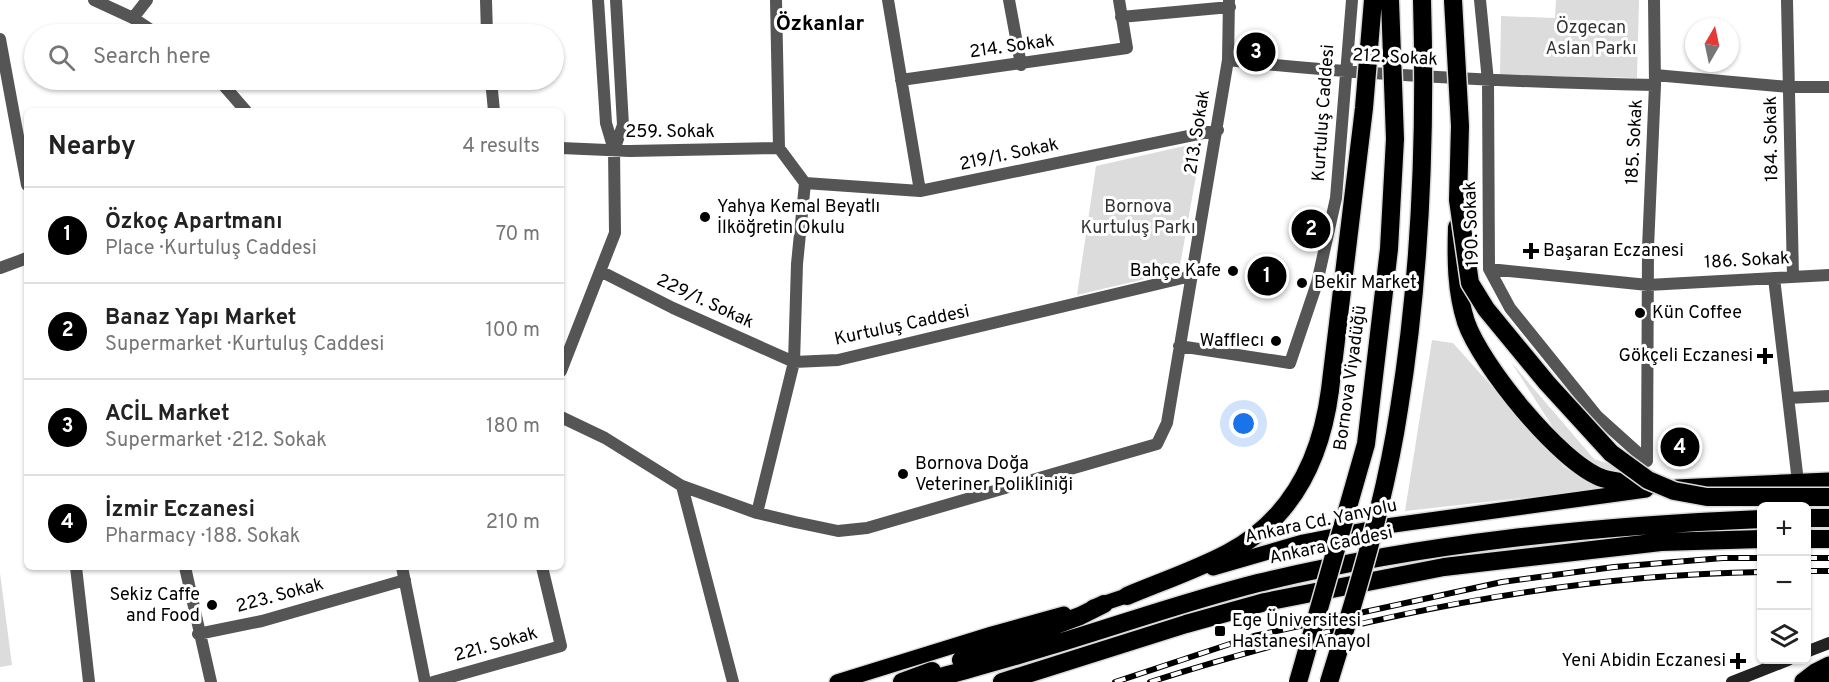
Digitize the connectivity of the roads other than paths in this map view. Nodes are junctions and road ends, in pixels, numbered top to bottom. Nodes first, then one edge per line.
1 (94, 0) edge
2 (147, 0) edge
3 (486, 0) edge
4 (597, 0) edge
5 (616, 0) edge
6 (776, 0) edge
7 (888, 0) edge
8 (1009, 0) edge
9 (1119, 0) edge
10 (1352, 0) edge
11 (1373, 0) edge
12 (1390, 0) edge
13 (1422, 0) edge
14 (1453, 0) edge
15 (1480, 0) edge
16 (1654, 0) edge
17 (1787, 0) edge
18 (1230, 4) edge
19 (1121, 17) junction
20 (133, 18) junction
21 (142, 24) edge
22 (487, 24) edge
23 (0, 39) edge
24 (1228, 60) junction
25 (1021, 64) junction
26 (1344, 73) junction
27 (901, 80) junction
28 (1655, 80) junction
29 (1488, 81) junction
30 (1789, 87) junction
31 (1829, 87) edge
32 (228, 90) edge
33 (492, 90) edge
34 (243, 108) edge
35 (494, 108) edge
36 (1218, 130) junction
37 (564, 148) edge
38 (779, 148) junction
39 (614, 150) junction
40 (24, 168) edge
41 (805, 183) junction
42 (920, 191) junction
43 (1458, 200) junction
44 (24, 259) edge
45 (0, 268) edge
46 (1489, 269) junction
47 (602, 272) junction
48 (1829, 275) edge
49 (1191, 276) junction
50 (1793, 277) junction
51 (1774, 278) junction
52 (1648, 285) junction
53 (1179, 346) junction
54 (794, 362) junction
55 (564, 364) edge
56 (1829, 396) edge
57 (1788, 398) junction
58 (564, 418) edge
59 (1647, 461) joint
60 (1829, 480) edge
61 (1798, 482) junction
62 (682, 486) junction
63 (1683, 486) junction
64 (1829, 497) edge
65 (757, 513) junction
66 (1811, 518) edge
67 (1829, 518) edge
68 (1757, 519) edge
69 (1757, 539) edge
70 (1811, 539) edge
71 (1829, 539) edge
72 (76, 570) edge
73 (186, 570) edge
74 (403, 570) edge
75 (543, 570) edge
76 (405, 580) junction
77 (1127, 596) junction
78 (1104, 604) junction
79 (1320, 612) junction
80 (198, 634) junction
81 (1829, 643) edge
82 (1811, 650) edge
83 (1778, 664) edge
84 (1829, 664) edge
85 (1829, 678) edge
86 (89, 682) edge
87 (211, 682) edge
88 (425, 682) edge
89 (433, 682) edge
90 (733, 682) edge
91 (837, 682) edge
92 (902, 682) edge
93 (922, 682) edge
94 (1002, 682) edge
95 (1289, 682) edge
96 (1298, 682) edge
97 (1329, 682) edge
98 (1732, 682) edge
99 (1801, 682) edge

1 - 20 street
2 - 20 street
3 - 22 street
4 - 39 street
5 - 39 street
6 - 38 street
7 - 27 street
8 - 25 street
9 - 19 street
10 - 26 street, Kurtuluş Caddesi
11 - 77 highway, bridge
12 - 79 highway, Bornova Viyadüğü, bridge
13 - 97 highway, bridge
14 - 43 highway, bridge
15 - 29 street, 190. Sokak
16 - 28 street, 185. Sokak
17 - 30 street, 184. Sokak
18 - 19 street
18 - 24 street, 213. Sokak
19 - 25 street, 214. Sokak
20 - 21 street
23 - 40 street
24 - 26 street, 212. Sokak
24 - 36 street, 213. Sokak
25 - 27 street, 214. Sokak
26 - 29 street, 212. Sokak
26 - 53 street, Kurtuluş Caddesi
27 - 42 street
28 - 29 street, 212. Sokak
28 - 30 street, 212. Sokak
28 - 52 street, 185. Sokak
29 - 46 street, 190. Sokak
30 - 31 street, 212. Sokak
30 - 50 street, 184. Sokak
32 - 34 street
33 - 35 street
36 - 42 street, 219/1. Sokak
36 - 49 street, 213. Sokak
37 - 39 street, 259. Sokak
38 - 39 street, 259. Sokak
38 - 41 street
39 - 47 street
41 - 42 street, 219/1. Sokak
41 - 54 street
43 - 63 highway, bridge
43 - 64 highway, bridge
44 - 45 street
46 - 52 street, 186. Sokak
46 - 59 street, 190. Sokak
47 - 54 street, 229/1. Sokak
47 - 55 street
48 - 50 street, 186. Sokak
49 - 53 street, 213. Sokak
49 - 54 street, Kurtuluş Caddesi
50 - 51 street, 186. Sokak
51 - 52 street, 186. Sokak
51 - 57 street
52 - 59 street, 185. Sokak
53 - 65 street, 213. Sokak
54 - 65 street
56 - 57 street
57 - 61 street
58 - 62 street
60 - 61 main road, Ankara Cd. Yanyolu
61 - 63 main road, Ankara Cd. Yanyolu
62 - 65 street
62 - 90 street
63 - 77 main road, Ankara Cd. Yanyolu
66 - 67 highway
68 - 93 highway, Ankara Caddesi
69 - 94 highway
70 - 71 highway
72 - 86 street
73 - 80 street
74 - 76 street
75 - 89 street, 221. Sokak
76 - 80 street, 223. Sokak
76 - 88 street
77 - 78 main road, Ankara Cd. Yanyolu
78 - 91 main road, Ankara Cd. Yanyolu
78 - 92 highway
79 - 95 highway, bridge
79 - 96 highway, Bornova Viyadüğü, bridge
80 - 87 street
81 - 82 main road
83 - 98 main road
84 - 99 main road
85 - 99 main road

